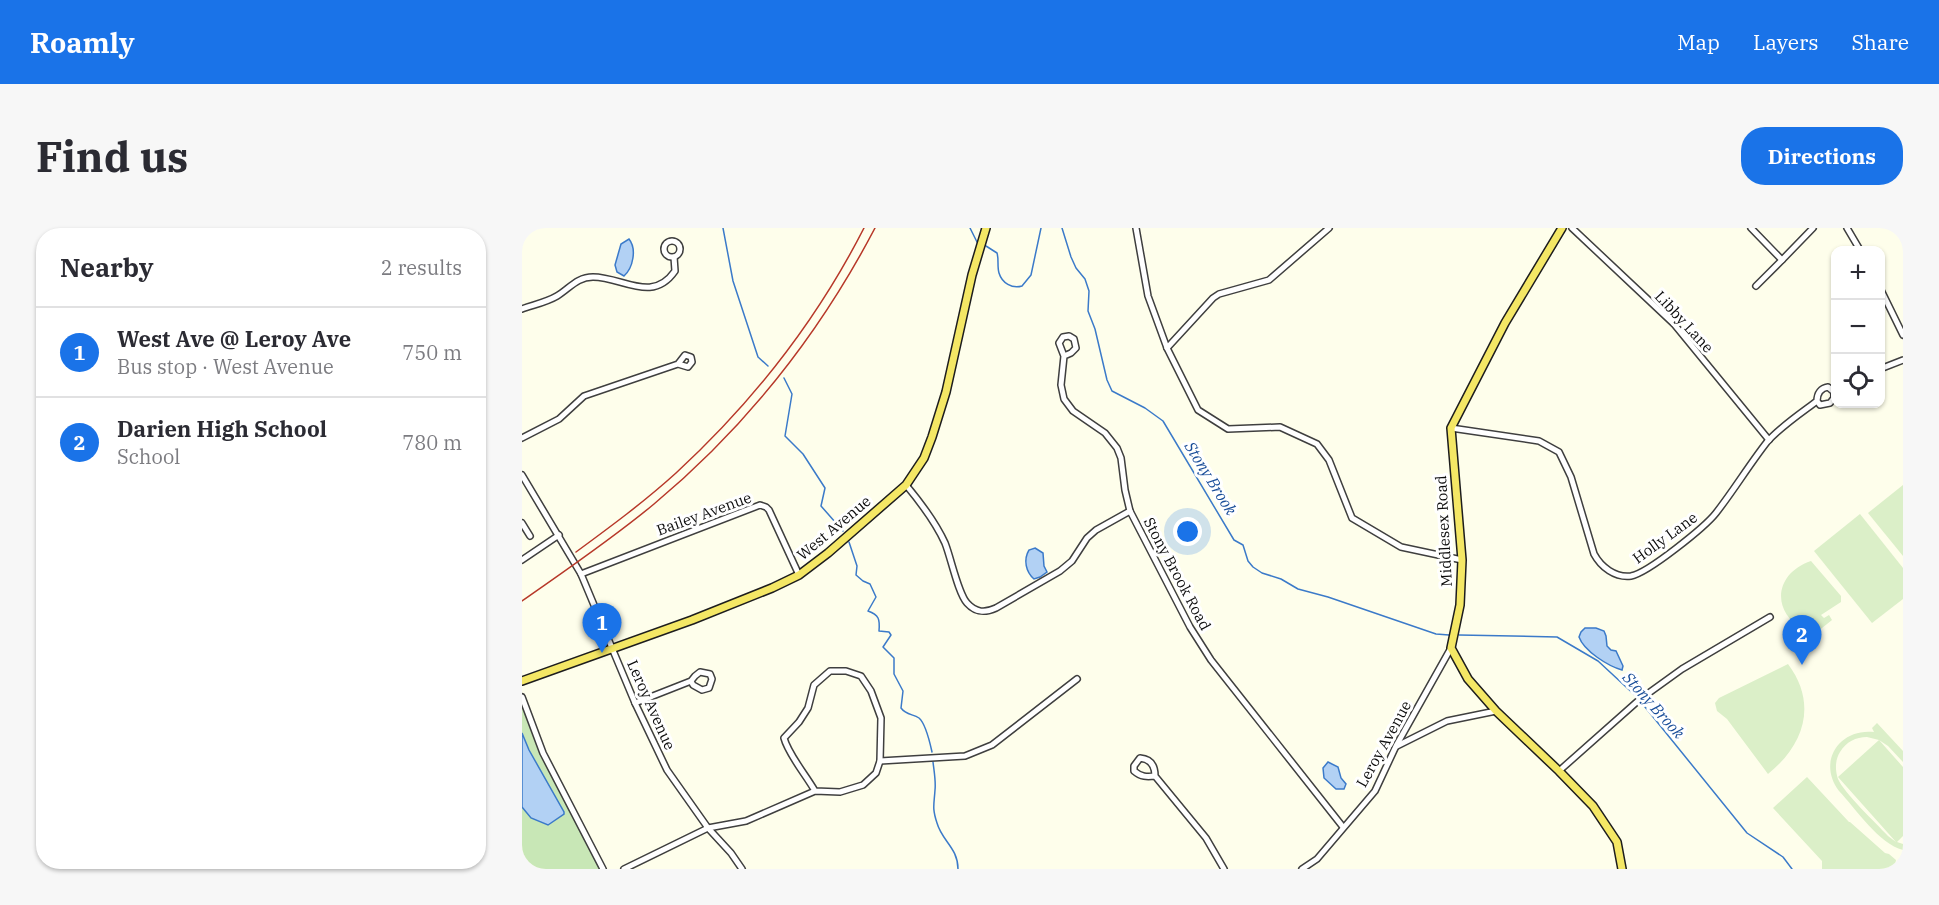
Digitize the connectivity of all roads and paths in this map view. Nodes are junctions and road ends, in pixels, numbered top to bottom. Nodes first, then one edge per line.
1 (986, 228) edge
2 (1136, 228) edge
3 (1329, 228) edge
4 (1562, 228) edge
5 (1572, 228) edge
6 (1751, 228) edge
7 (1813, 228) edge
8 (1847, 228) edge
9 (1858, 246) edge
10 (674, 257) dead end
11 (1782, 260) junction
12 (1756, 286) dead end
13 (1885, 297) edge
14 (522, 309) edge
15 (1903, 335) edge
16 (1167, 348) junction
17 (1064, 356) dead end
18 (1903, 360) edge
19 (678, 364) dead end
20 (1885, 367) edge
21 (1831, 389) edge
22 (1817, 401) junction
23 (1831, 402) edge
24 (1451, 428) junction
25 (522, 438) edge
26 (1769, 440) junction
27 (522, 475) edge
28 (906, 485) junction
29 (1130, 511) junction
30 (522, 523) edge
31 (559, 535) junction
32 (530, 536) dead end
33 (522, 560) edge
34 (1462, 560) junction
35 (581, 574) junction
36 (799, 575) junction
37 (1770, 617) dead end
38 (1451, 648) junction
39 (612, 649) junction
40 (1077, 679) dead end
41 (522, 681) edge
42 (691, 681) dead end
43 (522, 697) edge
44 (636, 703) junction
45 (1496, 711) junction
46 (1396, 746) junction
47 (880, 761) junction
48 (1559, 771) junction
49 (1155, 776) dead end
50 (815, 791) junction
51 (1343, 827) junction
52 (708, 828) junction
53 (603, 869) edge
54 (624, 869) edge
55 (742, 869) edge
56 (1224, 869) edge
57 (1302, 869) edge
58 (1622, 869) edge

1 - 28 main road, West Avenue
2 - 16 street
3 - 16 street
4 - 24 main road
5 - 26 street, Libby Lane
6 - 11 street
7 - 11 street
8 - 9 street
10 - 14 street
11 - 12 street
13 - 15 street
16 - 34 street
17 - 29 street
18 - 20 street
19 - 25 street
21 - 22 street, Holly Lane
22 - 23 street, Holly Lane
22 - 26 street, Holly Lane
24 - 26 street, Holly Lane
24 - 34 main road, Middlesex Road
27 - 31 street, Leroy Avenue
28 - 29 street, Stony Brook Road
28 - 36 main road, West Avenue
29 - 51 street, Stony Brook Road
30 - 32 street
31 - 33 street
31 - 35 street, Leroy Avenue
34 - 38 main road, Middlesex Road
35 - 36 street, Bailey Avenue
35 - 39 street, Leroy Avenue
36 - 39 main road, West Avenue
37 - 48 street
38 - 45 main road
38 - 46 street, Leroy Avenue
39 - 41 main road, West Avenue
39 - 44 street, Leroy Avenue
40 - 47 street
42 - 44 street
43 - 53 street
44 - 52 street, Leroy Avenue
45 - 46 street
45 - 48 main road
46 - 51 street, Leroy Avenue
47 - 50 street
47 - 50 street
48 - 58 main road
49 - 56 street
50 - 52 street
51 - 57 street, Leroy Avenue
52 - 54 street
52 - 55 street, Leroy Avenue

